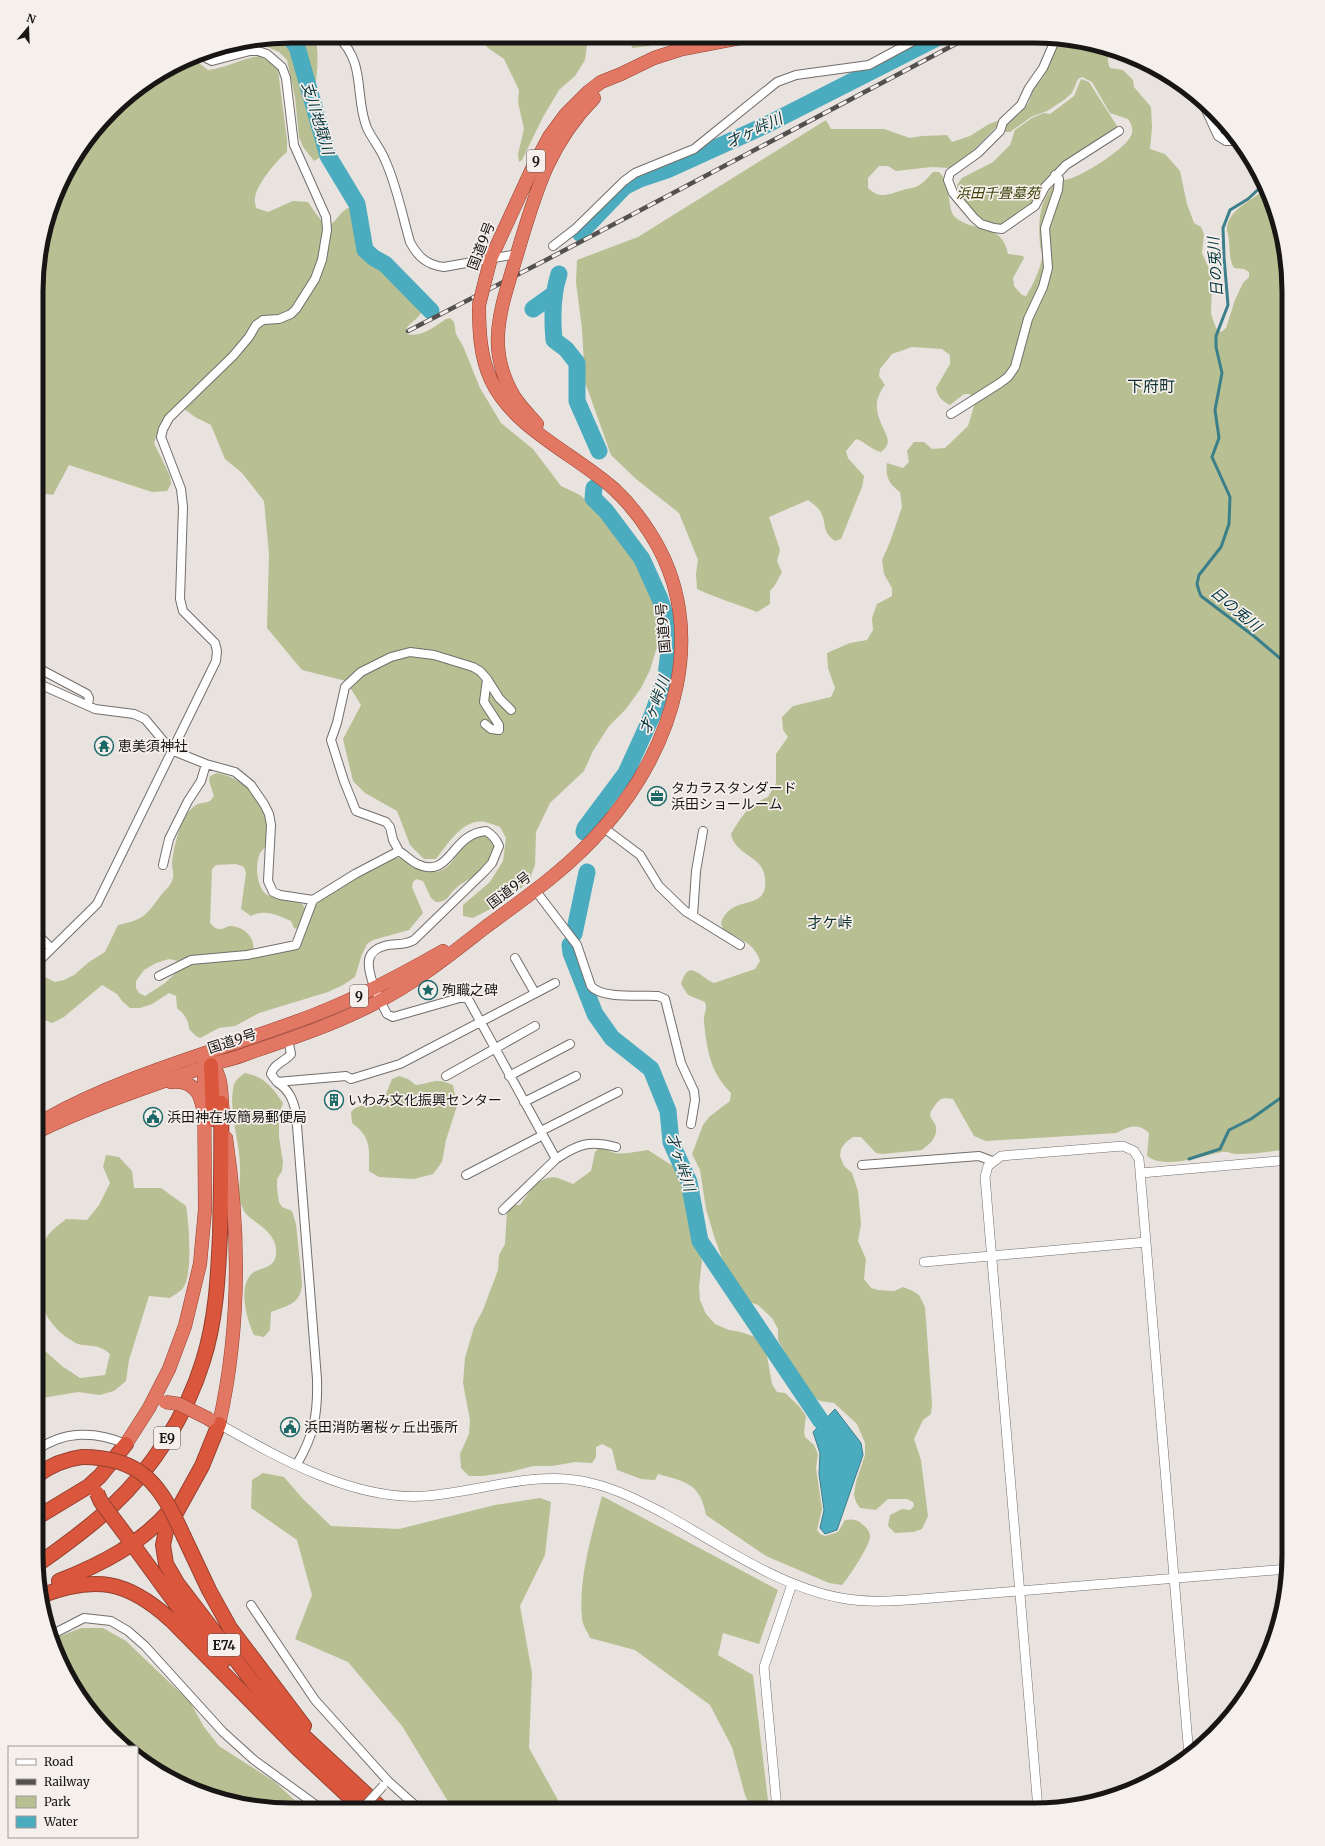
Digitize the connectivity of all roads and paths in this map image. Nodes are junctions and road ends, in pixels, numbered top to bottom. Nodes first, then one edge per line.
1 (343, 43) edge
2 (714, 43) edge
3 (910, 43) edge
4 (1053, 44) edge
5 (206, 58) edge
6 (621, 74) junction
7 (1209, 116) edge
8 (1119, 131) dead end
9 (1232, 141) edge
10 (1056, 175) junction
11 (553, 246) dead end
12 (491, 258) junction
13 (515, 259) junction
14 (951, 414) dead end
15 (555, 445) junction
16 (43, 671) edge
17 (487, 679) junction
18 (43, 685) edge
19 (88, 706) junction
20 (511, 710) dead end
21 (485, 724) dead end
22 (172, 750) junction
23 (206, 764) junction
24 (604, 828) junction
25 (703, 831) dead end
26 (399, 851) junction
27 (163, 865) dead end
28 (535, 890) junction
29 (313, 900) junction
30 (693, 916) junction
31 (488, 926) junction
32 (43, 940) edge
33 (740, 945) dead end
34 (51, 948) junction
35 (43, 956) edge
36 (515, 958) dead end
37 (159, 976) dead end
38 (555, 983) dead end
39 (375, 987) junction
40 (535, 994) junction
41 (380, 1001) junction
42 (480, 1022) junction
43 (535, 1026) dead end
44 (288, 1039) junction
45 (570, 1044) dead end
46 (495, 1049) junction
47 (245, 1055) junction
48 (210, 1059) junction
49 (446, 1076) dead end
50 (509, 1076) junction
51 (576, 1076) dead end
52 (277, 1082) junction
53 (160, 1083) junction
54 (221, 1088) junction
55 (618, 1092) dead end
56 (524, 1102) junction
57 (221, 1103) junction
58 (43, 1122) edge
59 (691, 1124) dead end
60 (43, 1129) edge
61 (204, 1133) junction
62 (542, 1133) junction
63 (616, 1147) dead end
64 (556, 1159) junction
65 (992, 1161) junction
66 (1282, 1161) edge
67 (862, 1165) dead end
68 (1141, 1173) junction
69 (466, 1175) dead end
70 (503, 1210) dead end
71 (1146, 1242) junction
72 (992, 1255) junction
73 (924, 1262) dead end
74 (218, 1266) junction
75 (149, 1408) junction
76 (214, 1422) junction
77 (126, 1444) junction
78 (43, 1447) edge
79 (296, 1464) junction
80 (202, 1466) junction
81 (43, 1472) edge
82 (100, 1476) junction
83 (43, 1514) edge
84 (130, 1541) junction
85 (43, 1561) edge
86 (1281, 1570) edge
87 (1175, 1578) junction
88 (792, 1584) junction
89 (45, 1588) edge
90 (1021, 1591) junction
91 (46, 1594) edge
92 (251, 1605) dead end
93 (55, 1633) edge
94 (297, 1748) junction
95 (1188, 1749) edge
96 (385, 1784) junction
97 (313, 1803) edge
98 (362, 1803) edge
99 (362, 1803) edge
100 (362, 1803) edge
101 (364, 1803) edge
102 (411, 1803) edge
103 (776, 1803) edge
104 (1037, 1803) edge

1 - 12 street
2 - 6 highway, 国道9号 / 9
3 - 11 street
4 - 10 street
5 - 22 street
6 - 12 highway, 国道9号 / 9
6 - 13 highway, 国道9号 / 9
7 - 9 street
8 - 10 street
10 - 14 street
12 - 13 street
12 - 15 highway, 国道9号 / 9, bridge
13 - 15 highway, 国道9号 / 9, bridge
15 - 24 highway, 国道9号 / 9
16 - 19 street
17 - 20 street
17 - 21 street
17 - 26 street
18 - 19 street
19 - 22 street
22 - 23 street
22 - 34 street
23 - 27 street
23 - 29 street
24 - 28 highway, 国道9号 / 9
24 - 30 street
25 - 30 street
26 - 29 street
26 - 39 street
28 - 31 highway, 国道9号 / 9
28 - 59 street
29 - 37 street
30 - 33 street
31 - 39 highway, 国道9号 / 9
31 - 41 highway, 国道9号 / 9
32 - 34 street
34 - 35 street
36 - 40 street
38 - 40 street
39 - 41 street
39 - 48 highway, 国道9号 / 9
40 - 42 street
41 - 42 street
41 - 44 highway, 国道9号 / 9
42 - 46 street
42 - 52 street
43 - 46 street
44 - 47 highway, 国道9号 / 9
44 - 52 street
45 - 50 street
46 - 49 street
46 - 50 street
47 - 48 highway, 国道9号 / 9
47 - 54 highway
48 - 53 highway, 国道9号 / 9
48 - 54 highway
48 - 58 highway, 国道9号 / 9
48 - 61 highway
48 - 74 highway, E9
50 - 56 street
51 - 56 street
52 - 79 street
53 - 60 highway, 国道9号 / 9
53 - 61 highway
54 - 57 highway
55 - 62 street
56 - 62 street
57 - 74 highway, E9
57 - 76 highway
61 - 75 highway
62 - 64 street
62 - 69 street
63 - 64 street
64 - 70 street
65 - 67 street
65 - 68 street
65 - 72 street
66 - 68 street
68 - 71 street
71 - 72 street
71 - 87 street
72 - 73 street
72 - 90 street
74 - 85 highway, E9
75 - 76 highway, bridge
75 - 77 highway
76 - 79 street
76 - 80 highway
77 - 78 street
77 - 82 highway
79 - 88 street
80 - 84 highway
80 - 98 highway, E74
81 - 99 highway, bridge
82 - 83 highway
82 - 84 highway, bridge
84 - 89 highway
84 - 94 highway
86 - 87 street
87 - 90 street
87 - 95 street
88 - 90 street
88 - 103 street
90 - 104 street
91 - 94 highway
92 - 96 street
93 - 97 street
94 - 100 highway, E74
96 - 101 street, bridge
96 - 102 street

